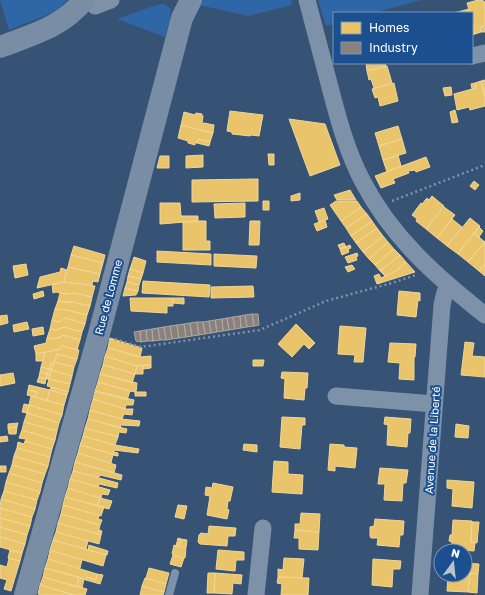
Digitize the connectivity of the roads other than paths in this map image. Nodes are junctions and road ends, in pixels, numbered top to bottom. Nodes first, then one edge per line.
1 (111, 0) edge
2 (190, 0) edge
3 (307, 0) edge
4 (90, 3) edge
5 (0, 47) edge
6 (448, 286) junction
7 (485, 315) edge
8 (336, 396) dead end
9 (434, 404) junction
10 (263, 528) dead end
11 (175, 573) dead end
12 (25, 595) edge
13 (169, 595) edge
14 (256, 595) edge
15 (420, 595) edge

1 - 4 street
2 - 12 main road, Rue de Lomme
3 - 6 street
4 - 5 main road
6 - 7 street
6 - 9 street, Avenue de la Liberté
8 - 9 street
9 - 15 street, Avenue de la Liberté
10 - 14 street
11 - 13 lane

